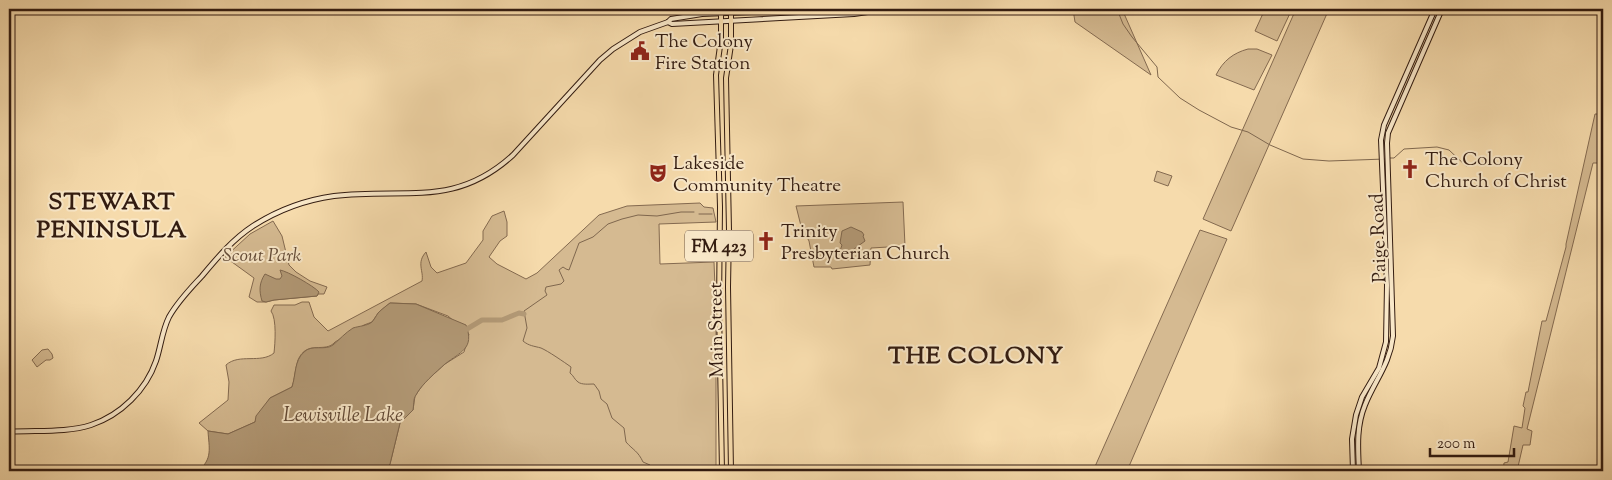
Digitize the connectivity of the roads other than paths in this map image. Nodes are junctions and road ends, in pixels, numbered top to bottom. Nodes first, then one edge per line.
1 (864, 9) edge
2 (888, 9) edge
3 (1435, 9) edge
4 (1442, 9) edge
5 (721, 11) edge
6 (731, 11) edge
7 (731, 21) junction
8 (668, 22) junction
9 (721, 22) junction
10 (1383, 202) junction
11 (1390, 222) junction
12 (719, 308) junction
13 (728, 308) junction
14 (9, 432) edge
15 (722, 471) edge
16 (731, 471) edge
17 (1353, 471) edge
18 (1359, 471) edge

1 - 6 main road
2 - 7 main road
3 - 10 main road, Paige Road
4 - 11 main road, Paige Road
5 - 6 main road
5 - 8 main road
5 - 9 main road, Main Street / FM 423
6 - 7 main road, Main Street / FM 423
7 - 9 main road
7 - 13 main road, Main Street / FM 423
8 - 9 main road
8 - 14 main road
9 - 12 main road, Main Street / FM 423
10 - 11 main road
10 - 17 main road, Paige Road
11 - 18 main road, Paige Road
12 - 13 main road
12 - 15 main road, Main Street / FM 423
13 - 16 main road, Main Street / FM 423

